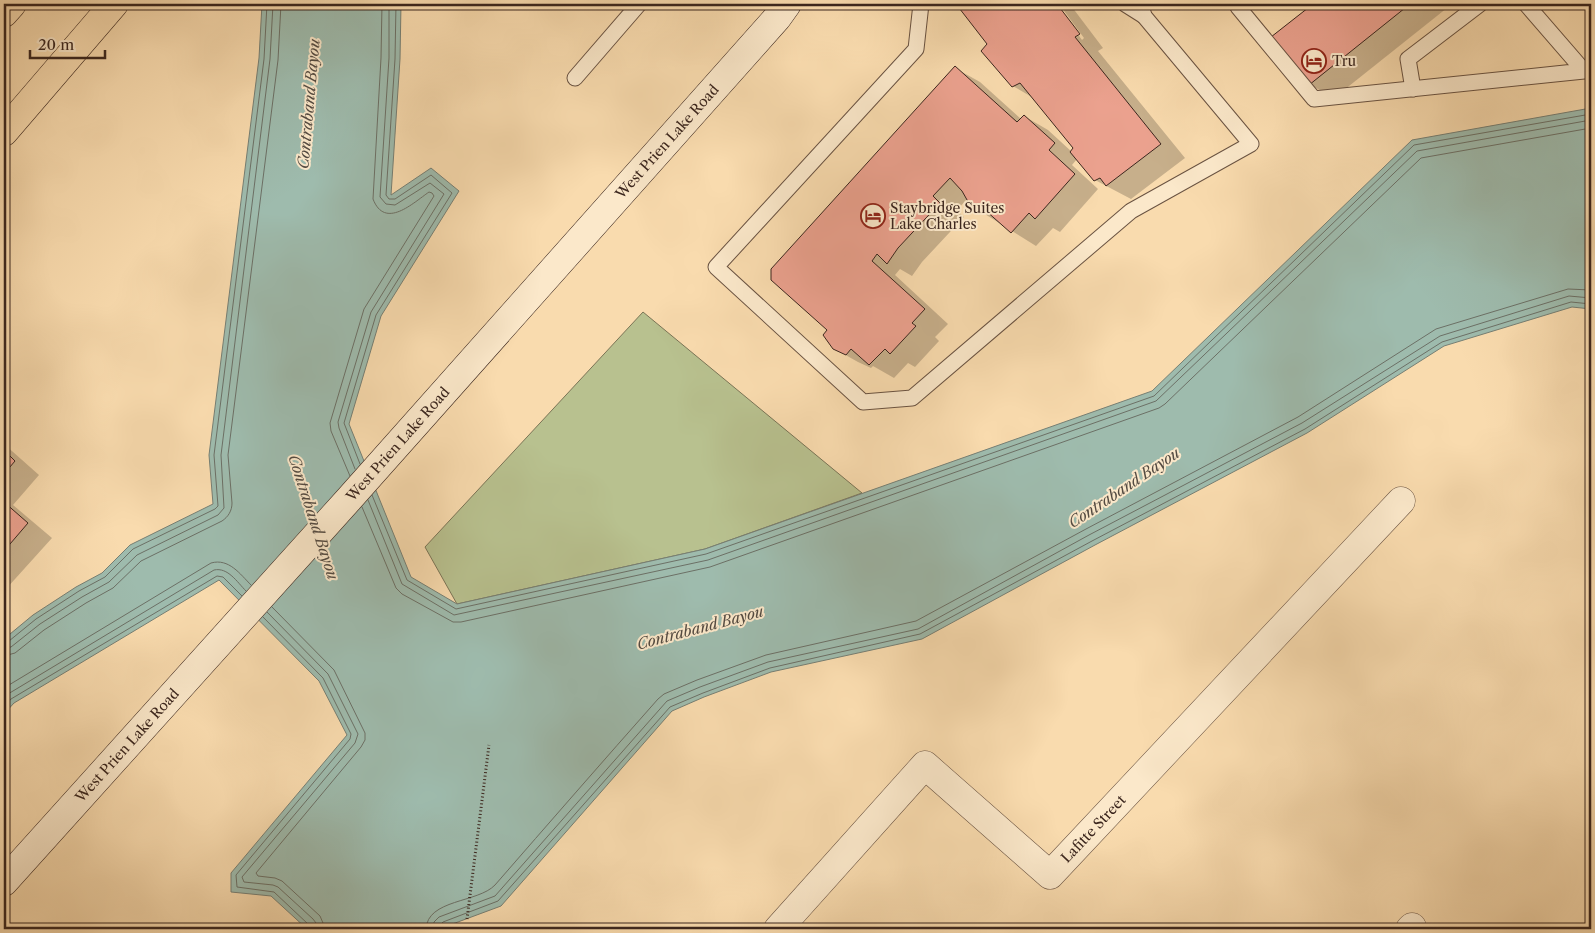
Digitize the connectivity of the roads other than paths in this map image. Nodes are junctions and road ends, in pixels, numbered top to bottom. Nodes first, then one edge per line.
1 (12, 4) edge
2 (114, 4) edge
3 (639, 4) edge
4 (788, 4) edge
5 (922, 4) edge
6 (1125, 4) edge
7 (1480, 4) edge
8 (1526, 4) edge
9 (1239, 5) edge
10 (1142, 10) edge
11 (4, 13) edge
12 (575, 78) dead end
13 (1413, 89) junction
14 (4, 132) edge
15 (1402, 501) dead end
16 (4, 882) edge
17 (778, 929) edge

1 - 11 highway
2 - 14 highway
3 - 12 lane
4 - 16 street, West Prien Lake Road
5 - 10 lane
6 - 10 lane
7 - 13 lane
8 - 13 lane
9 - 13 lane
15 - 17 street, Lafitte Street

